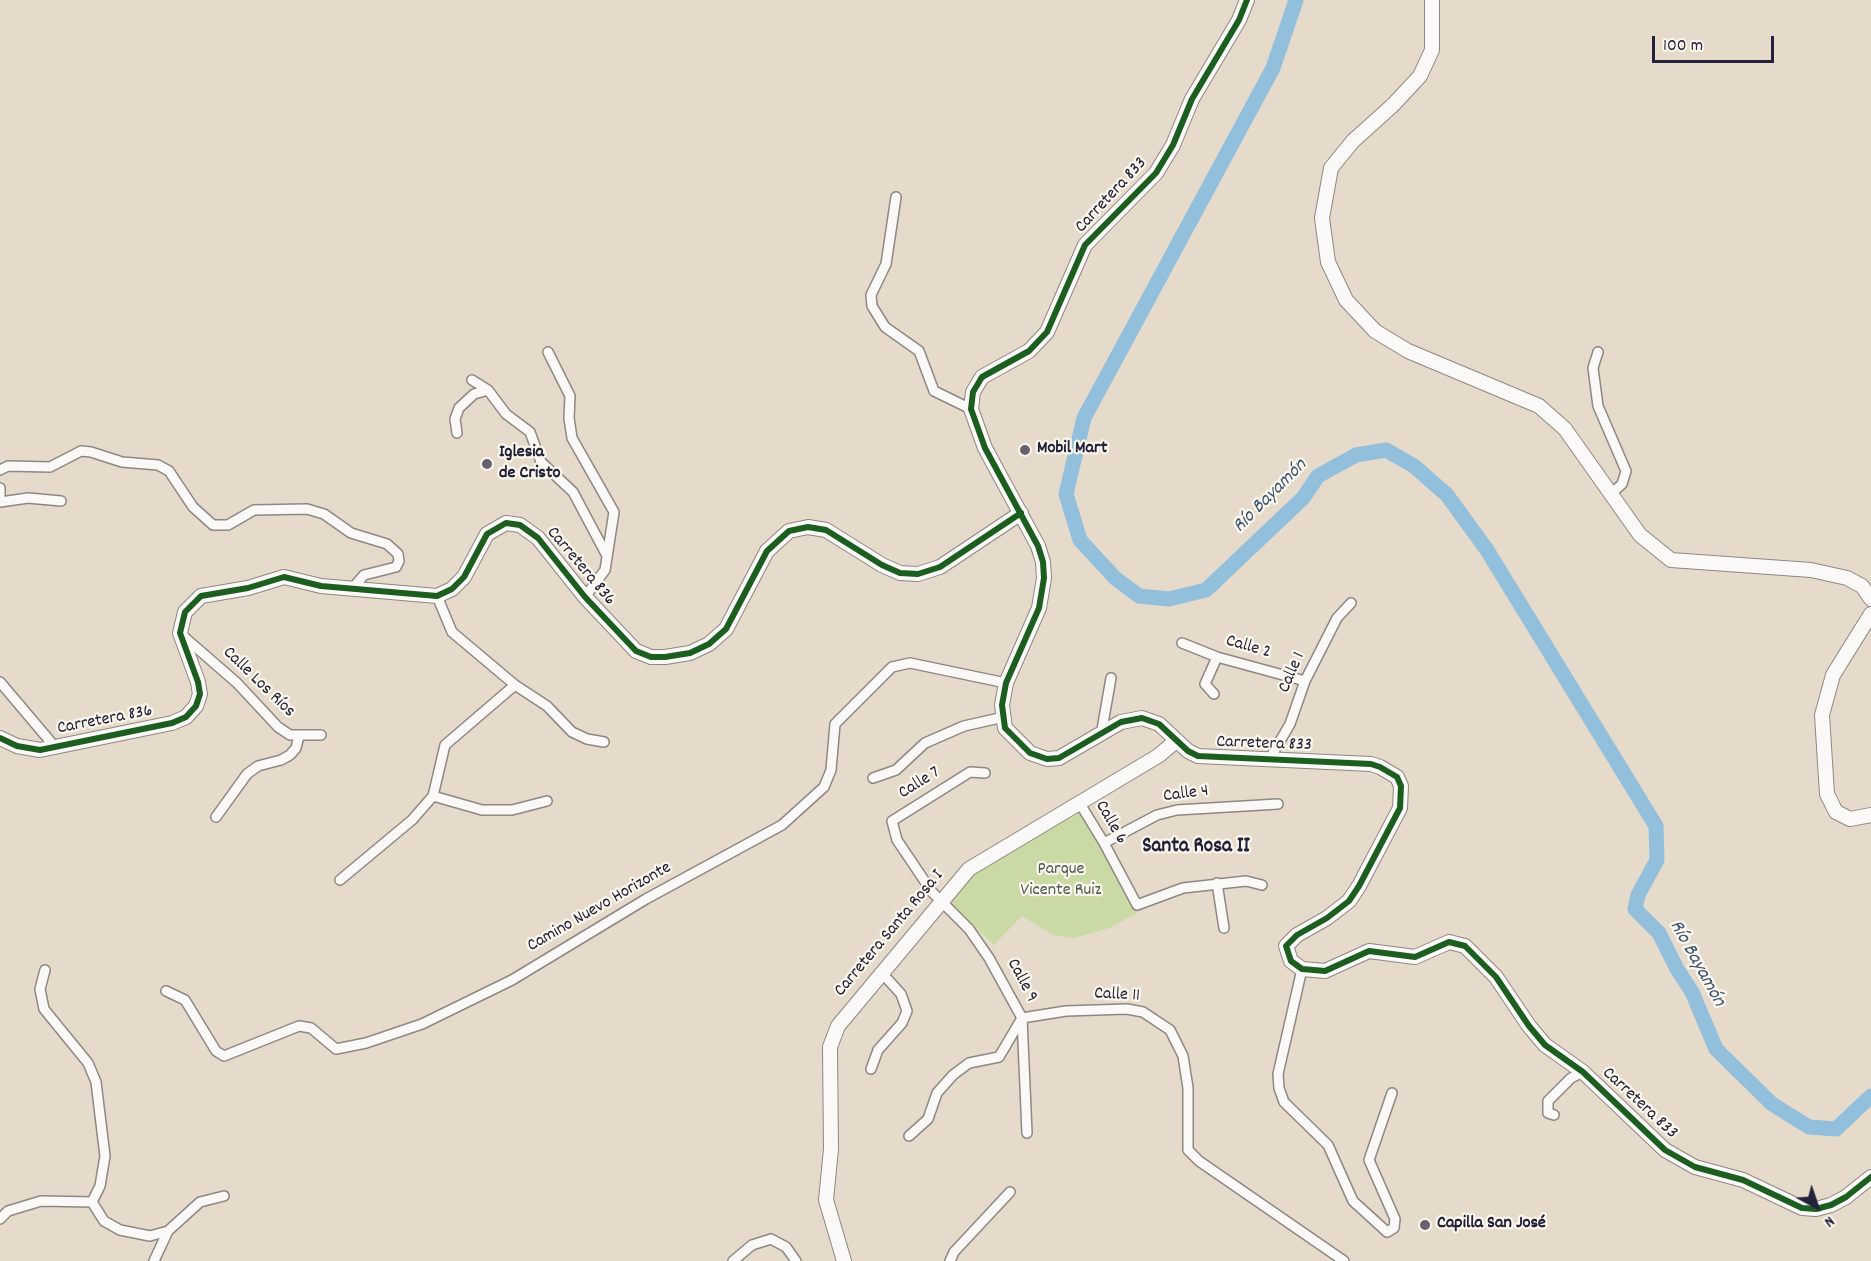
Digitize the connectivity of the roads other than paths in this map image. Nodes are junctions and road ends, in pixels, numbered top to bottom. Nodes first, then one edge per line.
1 (1247, 0) edge
2 (1432, 0) edge
3 (896, 197) dead end
4 (548, 352) dead end
5 (1598, 352) dead end
6 (472, 380) dead end
7 (488, 390) junction
8 (971, 409) junction
9 (457, 433) dead end
10 (0, 470) edge
11 (0, 488) edge
12 (1612, 493) junction
13 (1011, 494) junction
14 (61, 501) dead end
15 (0, 502) edge
16 (1021, 513) junction
17 (998, 529) junction
18 (1032, 535) junction
19 (606, 554) junction
20 (352, 589) junction
21 (437, 596) junction
22 (585, 597) junction
23 (1871, 599) edge
24 (1351, 603) dead end
25 (1871, 614) edge
26 (180, 633) junction
27 (1182, 643) dead end
28 (1217, 657) junction
29 (1111, 678) dead end
30 (1305, 681) junction
31 (0, 682) edge
32 (1006, 683) junction
33 (516, 685) junction
34 (1214, 694) dead end
35 (1004, 717) junction
36 (321, 735) dead end
37 (1101, 735) junction
38 (299, 736) junction
39 (0, 738) edge
40 (1176, 741) junction
41 (604, 742) dead end
42 (55, 747) junction
43 (1269, 760) junction
44 (985, 773) dead end
45 (873, 778) dead end
46 (433, 796) junction
47 (547, 801) dead end
48 (1079, 802) junction
49 (1278, 804) dead end
50 (1871, 815) edge
51 (216, 817) dead end
52 (1104, 843) junction
53 (340, 880) dead end
54 (1217, 883) junction
55 (1262, 885) dead end
56 (940, 900) junction
57 (1224, 928) dead end
58 (1302, 969) junction
59 (45, 970) dead end
60 (881, 972) junction
61 (166, 992) dead end
62 (1022, 1018) junction
63 (871, 1069) dead end
64 (1583, 1072) junction
65 (1392, 1093) dead end
66 (1554, 1115) dead end
67 (1027, 1133) dead end
68 (909, 1136) dead end
69 (1871, 1176) edge
70 (1010, 1192) dead end
71 (224, 1196) dead end
72 (92, 1202) junction
73 (0, 1219) edge
74 (168, 1231) junction
75 (154, 1261) edge
76 (734, 1261) edge
77 (796, 1261) edge
78 (844, 1261) edge
79 (950, 1261) edge
80 (1344, 1261) edge

1 - 8 street, Carretera 833
2 - 12 street
3 - 8 street
4 - 19 street
5 - 12 street
6 - 7 street
7 - 9 street
7 - 19 street
8 - 13 street
10 - 20 street
11 - 15 street
12 - 23 street
13 - 16 street
13 - 17 street
14 - 15 street
16 - 17 street, Carretera 836
16 - 18 street
17 - 18 street
17 - 22 street, Carretera 836
18 - 32 street
19 - 22 street
20 - 21 street
20 - 26 street
21 - 22 street, Carretera 836
21 - 33 street
24 - 30 street, Calle 1
25 - 50 street
26 - 38 street, Calle Los Ríos
26 - 42 street, Carretera 836
27 - 28 street, Calle 2
28 - 30 street, Calle 2
28 - 34 street
29 - 37 street
30 - 43 street, Calle 1
31 - 42 street
32 - 35 street
32 - 61 street, Camino Nuevo Horizonte
33 - 41 street
33 - 46 street
35 - 37 street, Carretera 833
35 - 45 street
36 - 38 street, Calle Los Ríos
37 - 40 street, Carretera 833
38 - 51 street
39 - 42 street, Carretera 836
40 - 43 street, Carretera 833
40 - 48 street, Carretera Santa Rosa I
43 - 58 street, Carretera 833
44 - 56 street, Calle 7
46 - 47 street
46 - 53 street
48 - 52 street, Calle 6
48 - 56 street, Carretera Santa Rosa I
49 - 52 street, Calle 4
52 - 54 street, Calle 6
54 - 55 street, Calle 6
54 - 57 street
56 - 60 street, Carretera Santa Rosa I
56 - 62 street, Calle 9
58 - 64 street, Carretera 833
58 - 65 street
59 - 72 street
60 - 63 street
60 - 78 street, Carretera Santa Rosa I
62 - 67 street, Calle 9
62 - 68 street
62 - 80 street, Calle 11
64 - 66 street
64 - 69 street, Carretera 833
70 - 79 street
71 - 74 street
72 - 73 street
72 - 74 street
74 - 75 street
76 - 77 street

